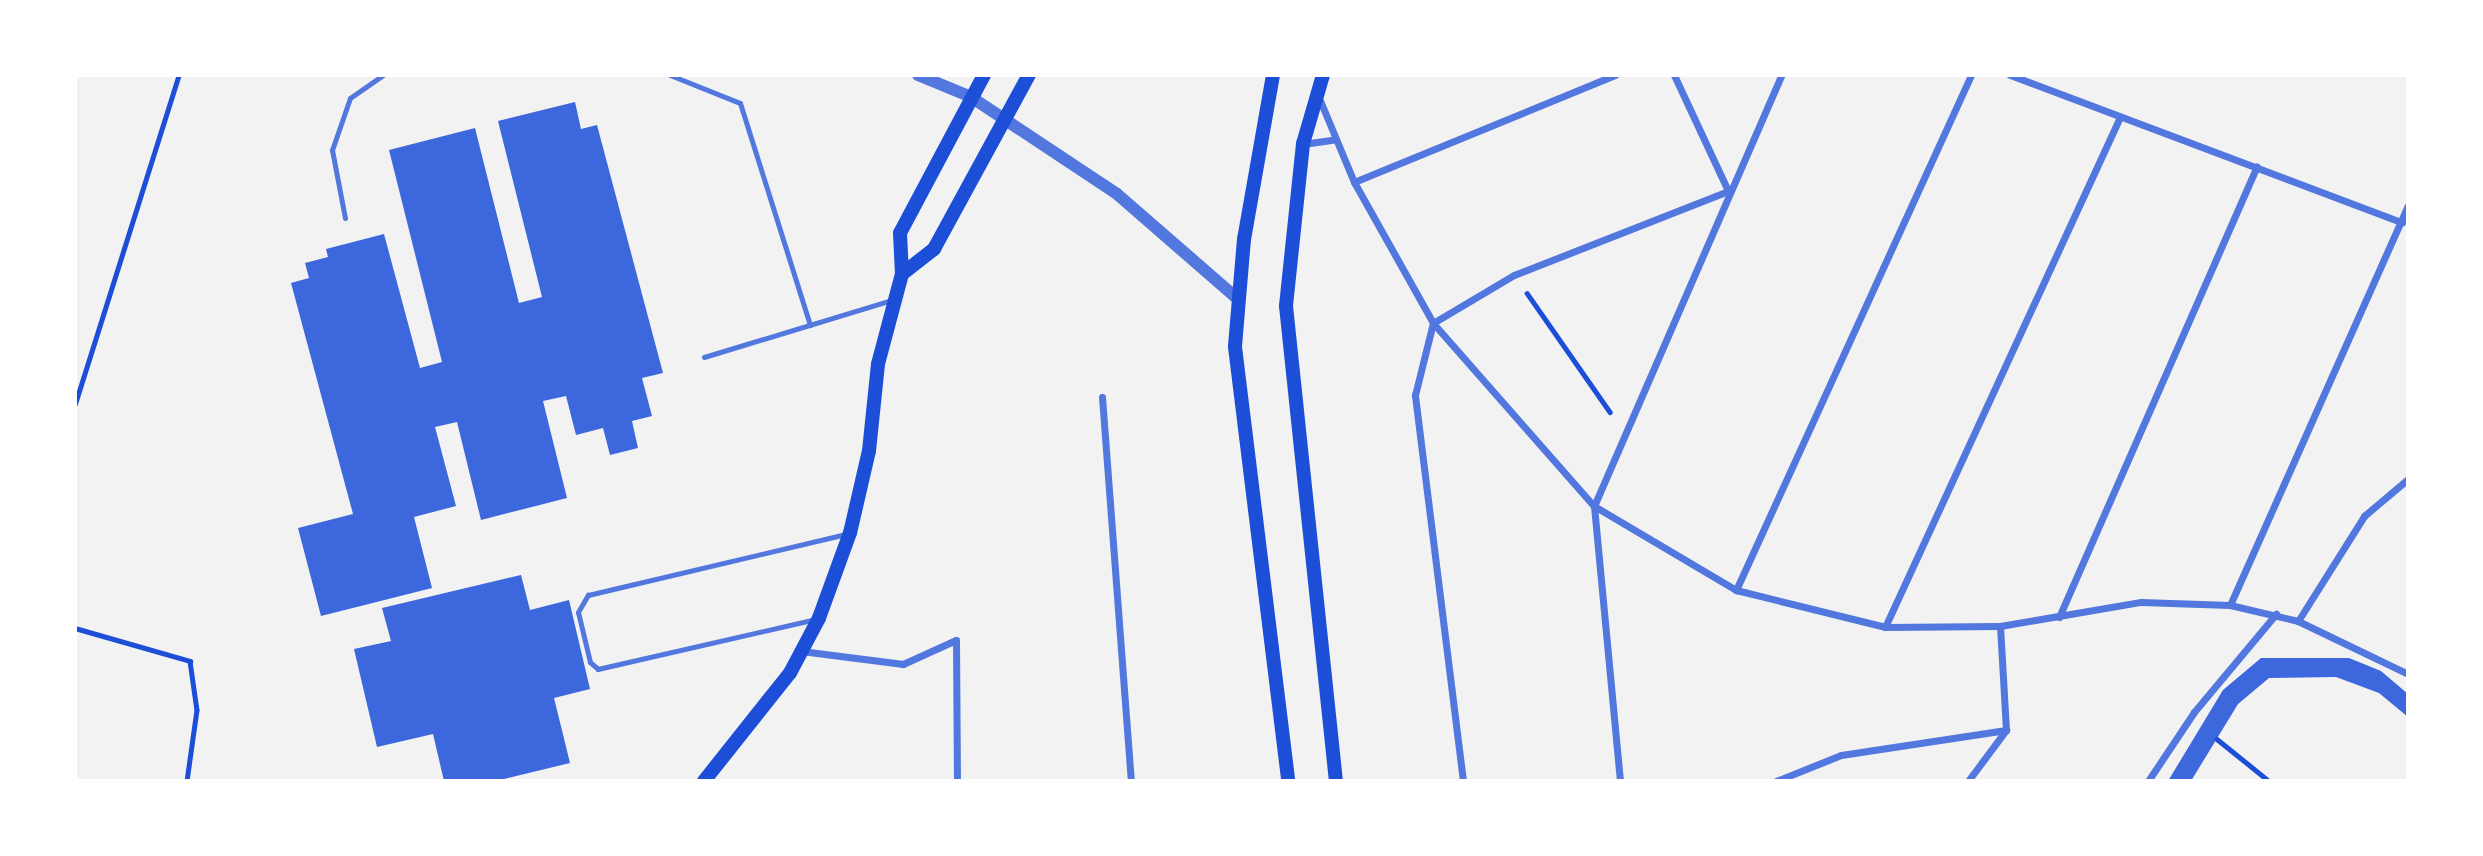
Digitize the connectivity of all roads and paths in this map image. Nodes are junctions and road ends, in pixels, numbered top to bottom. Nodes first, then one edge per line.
1 (179, 75) edge
2 (383, 75) edge
3 (670, 75) edge
4 (918, 75) edge
5 (984, 75) edge
6 (1029, 75) edge
7 (1273, 75) edge
8 (1323, 75) edge
9 (1615, 75) edge
10 (1674, 75) edge
11 (1781, 75) edge
12 (1971, 75) edge
13 (2010, 75) edge
14 (1317, 91) junction
15 (2120, 117) junction
16 (1333, 140) junction
17 (1303, 144) junction
18 (2256, 167) junction
19 (1354, 182) junction
20 (1728, 191) junction
21 (2408, 206) edge
22 (345, 218) dead end
23 (2402, 222) junction
24 (902, 274) junction
25 (1514, 275) junction
26 (898, 298) junction
27 (1238, 299) junction
28 (1433, 323) junction
29 (810, 325) junction
30 (704, 357) dead end
31 (1102, 397) dead end
32 (75, 404) edge
33 (1623, 430) junction
34 (2408, 478) edge
35 (1594, 506) junction
36 (850, 533) junction
37 (1736, 590) junction
38 (2230, 605) junction
39 (2276, 614) junction
40 (2059, 617) junction
41 (819, 618) junction
42 (2298, 621) junction
43 (2000, 626) junction
44 (75, 628) edge
45 (1885, 628) junction
46 (801, 651) junction
47 (2408, 674) edge
48 (2006, 730) junction
49 (2217, 739) dead end
50 (187, 781) edge
51 (704, 781) edge
52 (957, 781) edge
53 (1132, 781) edge
54 (1288, 781) edge
55 (1336, 781) edge
56 (1463, 781) edge
57 (1620, 781) edge
58 (1776, 781) edge
59 (1968, 781) edge
60 (2148, 781) edge
61 (2269, 781) edge

1 - 32 path
2 - 22 lane
3 - 29 lane
4 - 27 street
5 - 24 main road
6 - 24 main road
7 - 27 main road
8 - 14 main road
9 - 19 street
10 - 20 street
11 - 20 street
12 - 37 street
13 - 15 street
14 - 16 street
14 - 17 main road
15 - 18 street
15 - 45 street
16 - 17 street
16 - 19 street
17 - 55 main road
18 - 23 street
18 - 40 street
19 - 28 street
20 - 25 street
20 - 33 street
21 - 23 street
23 - 38 street
24 - 26 main road
25 - 28 street
25 - 33 path
26 - 29 lane
26 - 36 main road
27 - 54 main road
28 - 35 street
28 - 56 street
29 - 30 lane
31 - 53 street
33 - 35 street
34 - 42 street
35 - 37 street
35 - 57 street
36 - 41 main road
36 - 41 lane
37 - 45 street
38 - 39 street
38 - 40 street
39 - 42 street
39 - 60 street
40 - 43 street
41 - 46 main road
42 - 47 street
43 - 45 street
43 - 48 street
44 - 50 path
46 - 51 main road
46 - 52 street
48 - 58 street
48 - 59 street
49 - 61 path

